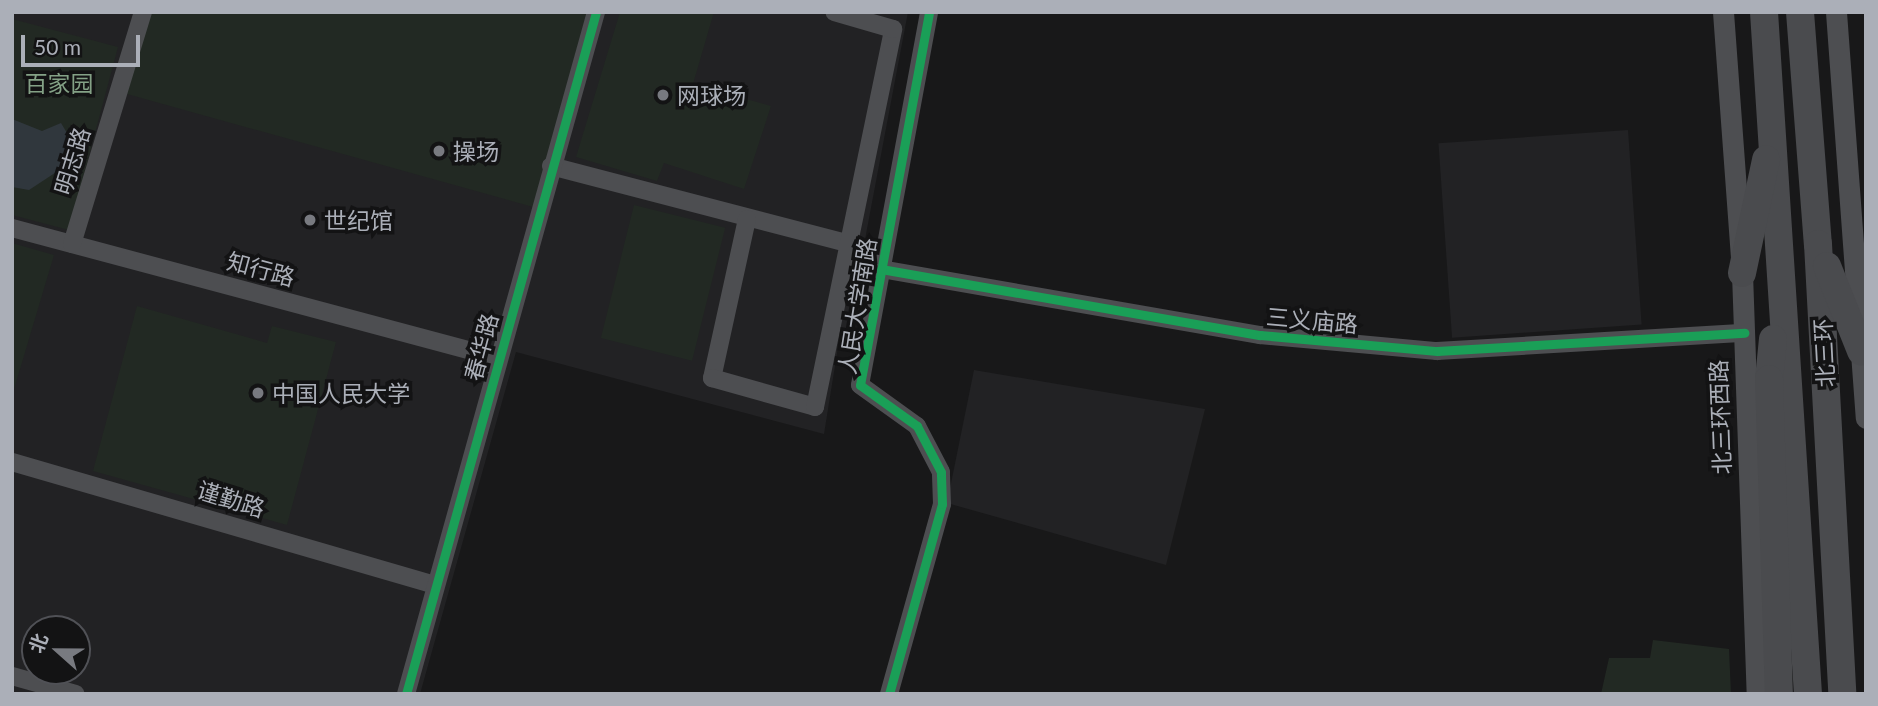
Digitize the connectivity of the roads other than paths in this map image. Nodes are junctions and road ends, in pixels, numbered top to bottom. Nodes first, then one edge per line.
1 (143, 12) edge
2 (596, 12) edge
3 (834, 12) edge
4 (929, 12) edge
5 (1723, 12) edge
6 (1764, 12) edge
7 (1836, 12) edge
8 (1802, 16) edge
9 (1773, 126) junction
10 (551, 166) junction
11 (747, 219) junction
12 (12, 228) edge
13 (72, 244) junction
14 (851, 244) junction
15 (1818, 244) junction
16 (1782, 249) junction
17 (881, 269) junction
18 (1742, 273) junction
19 (1744, 333) junction
20 (1861, 351) junction
21 (498, 358) junction
22 (1866, 418) edge
23 (12, 462) edge
24 (435, 585) junction
25 (12, 676) edge
26 (1808, 692) edge
27 (76, 694) edge
28 (406, 694) edge
29 (888, 694) edge
30 (1757, 694) edge
31 (1779, 694) edge
32 (1842, 694) edge

1 - 13 street, 明志路
2 - 10 street, 春华路
3 - 14 street
4 - 17 street, 人民大学南路
5 - 18 street, 北三环西路
6 - 9 highway, 北三环
7 - 20 street
8 - 15 highway, 北三环
9 - 16 highway, 北三环
9 - 18 highway
10 - 11 street
10 - 21 street, 春华路
11 - 14 street
11 - 14 street
12 - 13 street, 知行路
13 - 21 street, 知行路
15 - 20 highway
15 - 32 highway, 北三环
16 - 26 highway, 北三环
16 - 31 highway
17 - 19 street, 三义庙路
17 - 29 street, 人民大学南路
18 - 19 street, 北三环西路
19 - 30 street, 北三环西路
20 - 22 street
21 - 24 street, 春华路
23 - 24 street, 谨勤路
24 - 28 street, 春华路
25 - 27 street

